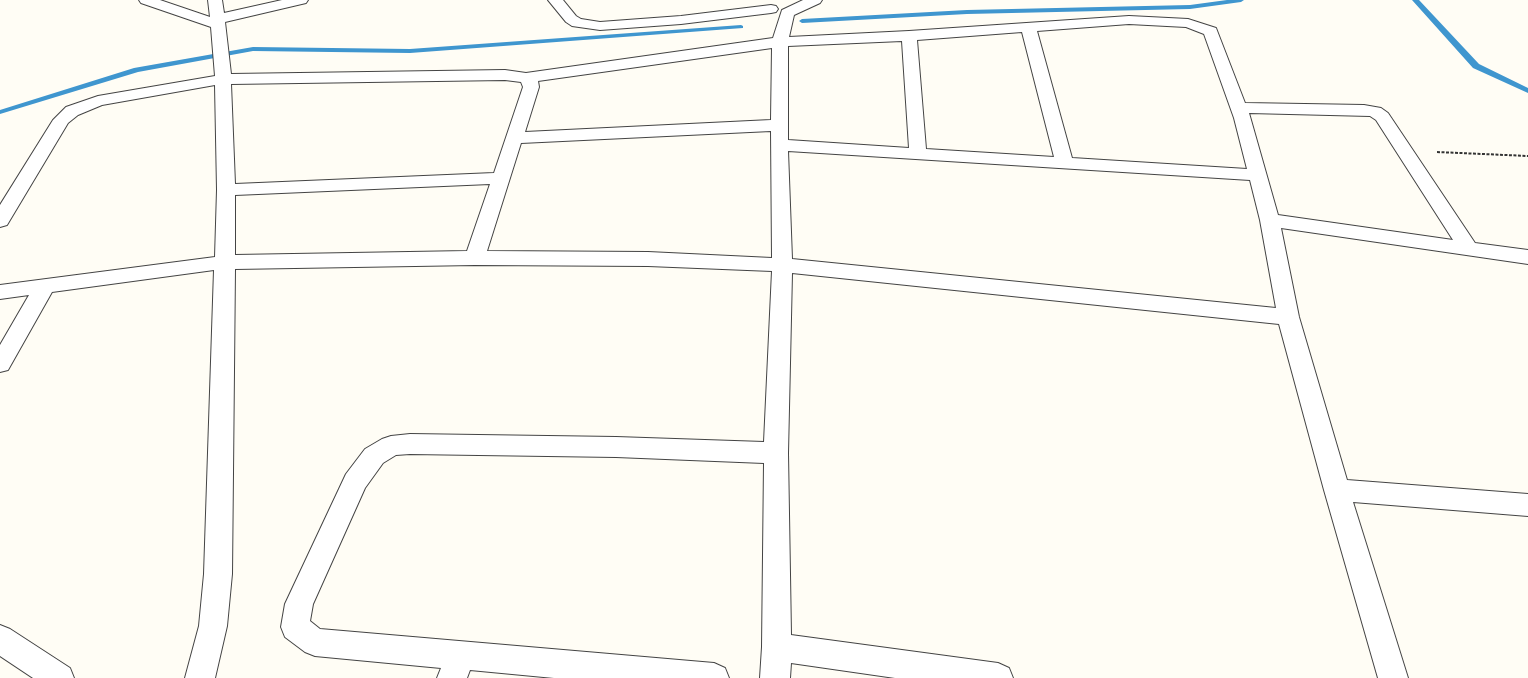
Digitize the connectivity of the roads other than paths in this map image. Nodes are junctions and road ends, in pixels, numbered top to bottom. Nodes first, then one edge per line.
1 (146, 0) edge
2 (215, 0) edge
3 (301, 0) edge
4 (555, 0) edge
5 (743, 0) edge
6 (815, 0) edge
7 (779, 11) junction
8 (217, 22) junction
9 (1028, 27) junction
10 (909, 36) junction
11 (780, 42) junction
12 (222, 67) junction
13 (526, 78) junction
14 (1238, 108) junction
15 (780, 135) junction
16 (514, 138) junction
17 (918, 154) junction
18 (1065, 164) junction
19 (1258, 175) junction
20 (501, 178) junction
21 (226, 190) junction
22 (1270, 220) junction
23 (0, 221) edge
24 (1468, 248) junction
25 (1528, 257) edge
26 (475, 258) junction
27 (225, 262) junction
28 (782, 265) junction
29 (45, 286) junction
30 (0, 292) edge
31 (1288, 317) junction
32 (0, 364) edge
33 (776, 452) junction
34 (1337, 490) junction
35 (1528, 505) edge
36 (0, 639) edge
37 (777, 647) junction
38 (457, 666) edge
39 (59, 678) edge
40 (200, 678) edge
41 (714, 678) edge
42 (775, 678) edge
43 (998, 678) edge
44 (1393, 678) edge

1 - 8 street
2 - 8 street
3 - 8 street
4 - 7 street
5 - 7 street
6 - 7 street
7 - 11 street
8 - 12 street
9 - 10 street
9 - 14 street
9 - 18 street
10 - 11 street
10 - 17 street
11 - 13 street
11 - 15 street
12 - 13 street
12 - 21 street
12 - 23 street
13 - 16 street
14 - 19 street
14 - 24 street
15 - 16 street
15 - 17 street
15 - 28 street
16 - 20 street
17 - 18 street
18 - 19 street
19 - 22 street
20 - 21 street
20 - 26 street
21 - 27 street
22 - 24 street
22 - 31 street
24 - 25 street
26 - 27 street
26 - 28 street
27 - 29 street
27 - 40 street
28 - 31 street
28 - 33 street
29 - 30 street
29 - 32 street
31 - 34 street
33 - 37 street
33 - 38 street
34 - 35 street
34 - 44 street
36 - 39 street
37 - 42 street
37 - 43 street
38 - 41 street

